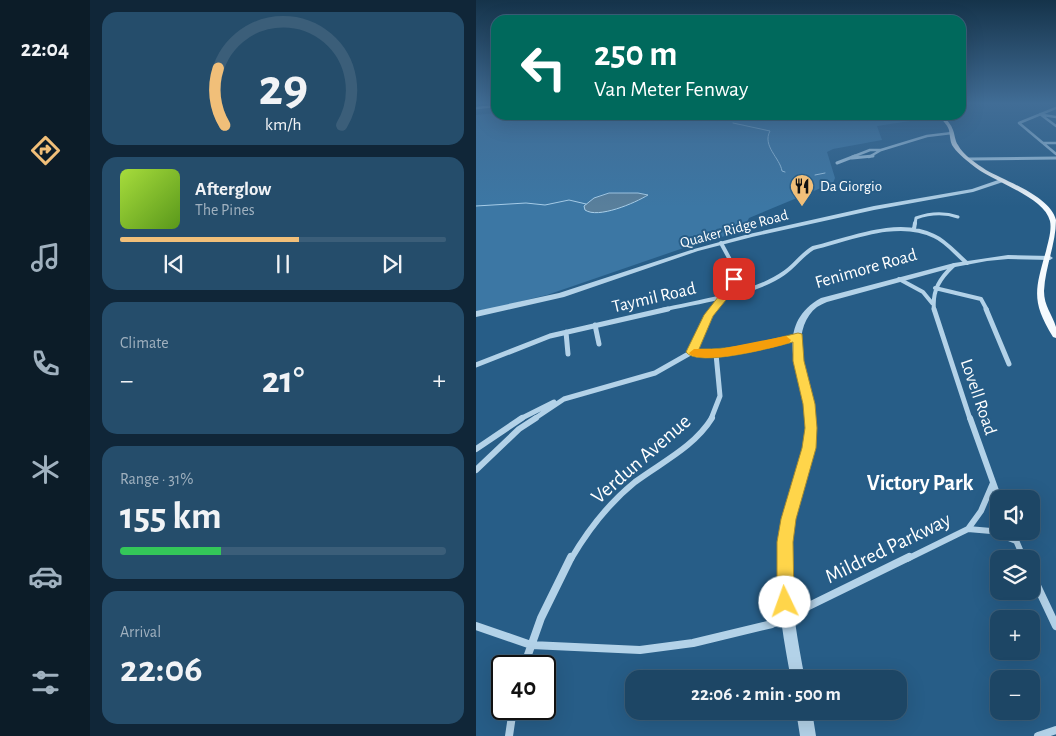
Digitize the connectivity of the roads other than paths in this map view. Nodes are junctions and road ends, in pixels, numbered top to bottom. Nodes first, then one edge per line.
1 (918, 138) edge
2 (953, 138) edge
3 (1037, 138) edge
4 (1042, 143) junction
5 (1056, 143) edge
6 (874, 144) dead end
7 (866, 146) dead end
8 (881, 149) junction
9 (872, 150) junction
10 (1056, 156) edge
11 (852, 158) junction
12 (969, 159) junction
13 (837, 163) dead end
14 (1001, 181) junction
15 (958, 217) dead end
16 (914, 229) junction
17 (722, 243) junction
18 (1050, 258) junction
19 (967, 262) junction
20 (954, 265) junction
21 (898, 279) junction
22 (935, 288) junction
23 (722, 297) junction
24 (932, 303) junction
25 (476, 314) edge
26 (596, 326) junction
27 (566, 332) junction
28 (1056, 335) edge
29 (798, 337) junction
30 (599, 344) dead end
31 (692, 352) junction
32 (568, 354) dead end
33 (716, 354) junction
34 (1009, 364) dead end
35 (476, 365) edge
36 (564, 399) junction
37 (476, 449) edge
38 (476, 470) edge
39 (993, 483) junction
40 (996, 490) edge
41 (968, 529) junction
42 (1016, 541) joint
43 (1020, 550) edge
44 (1040, 592) edge
45 (786, 616) junction
46 (476, 626) edge
47 (1056, 626) edge
48 (531, 645) junction
49 (528, 655) edge
50 (796, 670) edge
51 (511, 720) edge
52 (805, 720) edge
53 (1056, 730) edge
54 (509, 736) edge
55 (808, 736) edge
56 (1038, 736) edge

1 - 8 street
2 - 12 main road
3 - 4 street
4 - 5 street
4 - 10 street
6 - 8 street
7 - 9 street
8 - 9 street
8 - 11 street
9 - 11 street
10 - 12 street
11 - 13 street
12 - 14 main road
14 - 17 street, Quaker Ridge Road
14 - 18 main road
15 - 16 street
16 - 19 street, Taymil Road
16 - 23 street, Taymil Road
17 - 23 street
17 - 25 street, Quaker Ridge Road
18 - 19 street
18 - 28 main road
19 - 20 street
20 - 21 street, Fenimore Road
20 - 22 street, Lovell Road
21 - 24 street
21 - 29 street, Fenimore Road
22 - 24 street, Lovell Road
22 - 34 street
23 - 26 street, Taymil Road
23 - 31 street
24 - 39 street, Lovell Road
26 - 27 street, Taymil Road
26 - 30 street
27 - 32 street
27 - 35 street, Taymil Road
29 - 33 street
29 - 45 street, Fenimore Road
31 - 33 street
31 - 36 street
33 - 48 street, Verdun Avenue
36 - 37 street
36 - 38 street
39 - 40 street, Lovell Road
39 - 41 street, Mildred Parkway
41 - 42 street, Mildred Parkway
41 - 45 street, Mildred Parkway
42 - 43 street
44 - 47 street
45 - 48 street, Mildred Parkway
45 - 50 street, Fenimore Road
46 - 48 street, Mildred Parkway
48 - 49 street, Verdun Avenue
51 - 54 street
52 - 55 street
53 - 56 street

